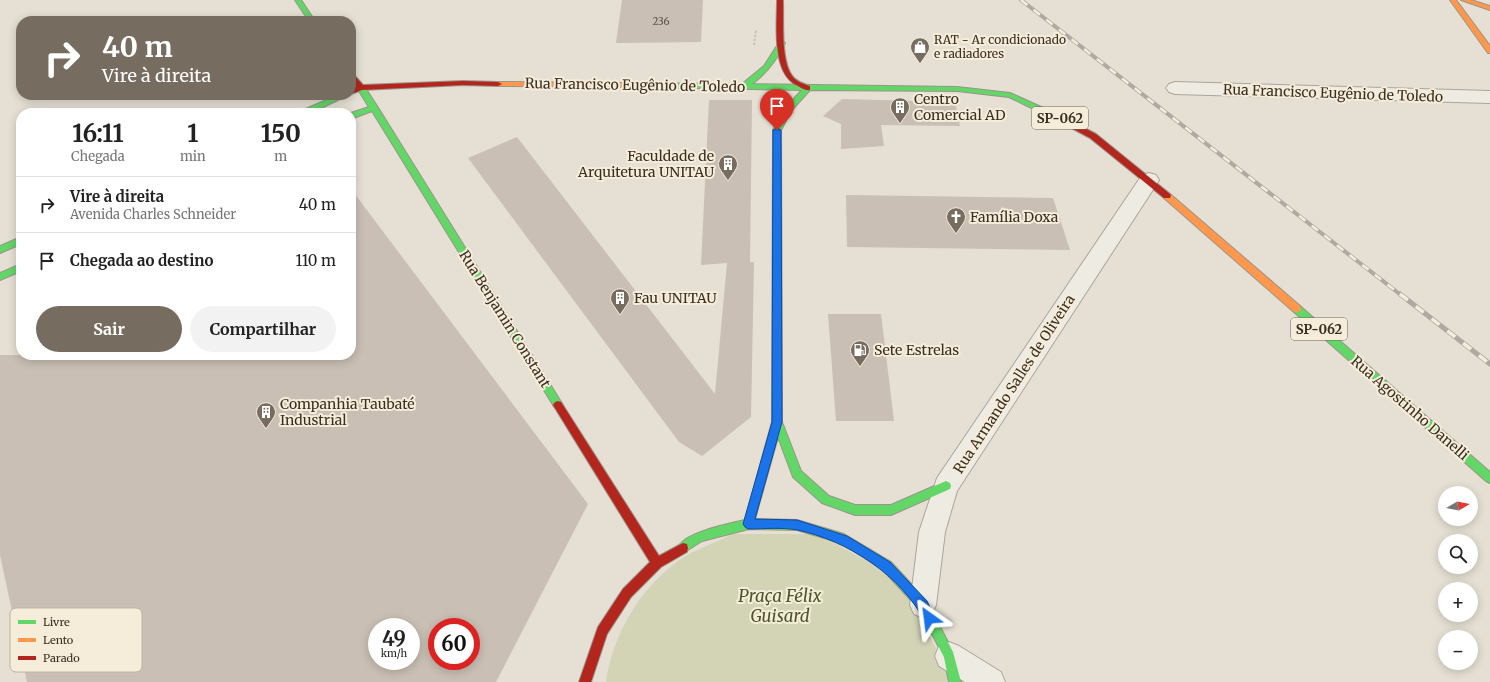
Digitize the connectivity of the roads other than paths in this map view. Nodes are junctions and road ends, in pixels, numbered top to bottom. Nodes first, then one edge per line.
1 (298, 0) edge
2 (780, 0) edge
3 (1453, 0) edge
4 (1464, 0) edge
5 (1490, 8) edge
6 (309, 16) edge
7 (782, 43) junction
8 (1490, 51) edge
9 (356, 82) edge
10 (404, 86) junction
11 (744, 86) junction
12 (361, 88) junction
13 (807, 88) junction
14 (1175, 88) dead end
15 (356, 90) edge
16 (392, 95) dead end
17 (1490, 97) edge
18 (333, 100) edge
19 (377, 105) junction
20 (315, 108) edge
21 (356, 114) edge
22 (1149, 180) junction
23 (16, 242) edge
24 (0, 250) edge
25 (16, 270) edge
26 (0, 277) edge
27 (777, 422) junction
28 (1490, 478) edge
29 (946, 486) junction
30 (748, 524) junction
31 (657, 563) junction
32 (923, 605) junction
33 (949, 656) junction
34 (585, 682) edge
35 (955, 682) edge
36 (991, 682) edge

1 - 6 main road
2 - 7 main road
3 - 8 main road
4 - 5 main road
7 - 11 main road
7 - 13 main road
9 - 12 main road, Rua Benjamin Constant
10 - 11 main road, Rua Francisco Eugênio de Toledo
10 - 12 main road, Rua Francisco Eugênio de Toledo
10 - 16 main road
11 - 13 main road, Rua Francisco Eugênio de Toledo / SP-062
12 - 15 main road, Rua Francisco Eugênio de Toledo
12 - 19 main road, Rua Benjamin Constant
13 - 22 main road, Rua Francisco Eugênio de Toledo / SP-062
13 - 27 main road
14 - 17 street, Rua Francisco Eugênio de Toledo
18 - 20 main road
19 - 21 main road
19 - 31 main road, Rua Benjamin Constant
22 - 28 main road, Rua Agostinho Danelli / SP-062
22 - 29 street, Rua Armando Salles de Oliveira
23 - 24 main road
25 - 26 main road
27 - 29 main road
27 - 30 main road
29 - 32 street, Rua Armando Salles de Oliveira
30 - 31 main road
30 - 32 main road
31 - 34 main road
32 - 33 main road
33 - 35 main road
33 - 36 street

